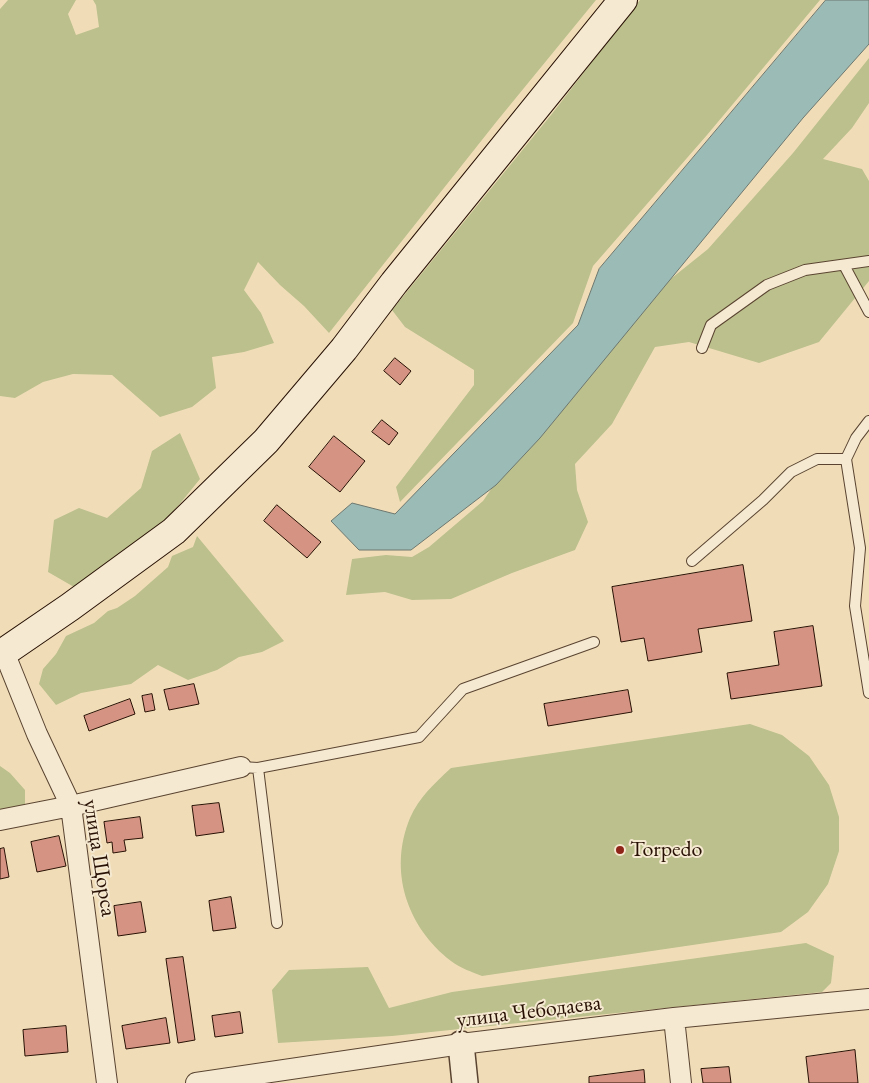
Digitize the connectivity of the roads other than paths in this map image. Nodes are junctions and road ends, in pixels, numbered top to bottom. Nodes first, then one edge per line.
1 (623, 0) edge
2 (869, 261) edge
3 (844, 265) junction
4 (869, 312) edge
5 (702, 348) dead end
6 (869, 421) edge
7 (846, 459) junction
8 (692, 561) dead end
9 (594, 642) dead end
10 (2, 653) edge
11 (869, 692) edge
12 (250, 768) junction
13 (71, 806) junction
14 (0, 820) edge
15 (277, 923) dead end
16 (869, 999) edge
17 (674, 1018) junction
18 (461, 1044) junction
19 (106, 1083) edge
20 (196, 1083) edge
21 (465, 1083) edge
22 (680, 1083) edge

1 - 10 main road
2 - 3 lane
3 - 4 lane
3 - 5 lane
6 - 7 lane
7 - 8 lane
7 - 11 lane
9 - 12 lane
10 - 13 street, улица Щорса
12 - 13 street
12 - 15 lane
13 - 14 street
13 - 19 street, улица Щорса
16 - 17 street, улица Чебодаева
17 - 18 street, улица Чебодаева
17 - 22 street
18 - 20 street, улица Чебодаева
18 - 21 street

